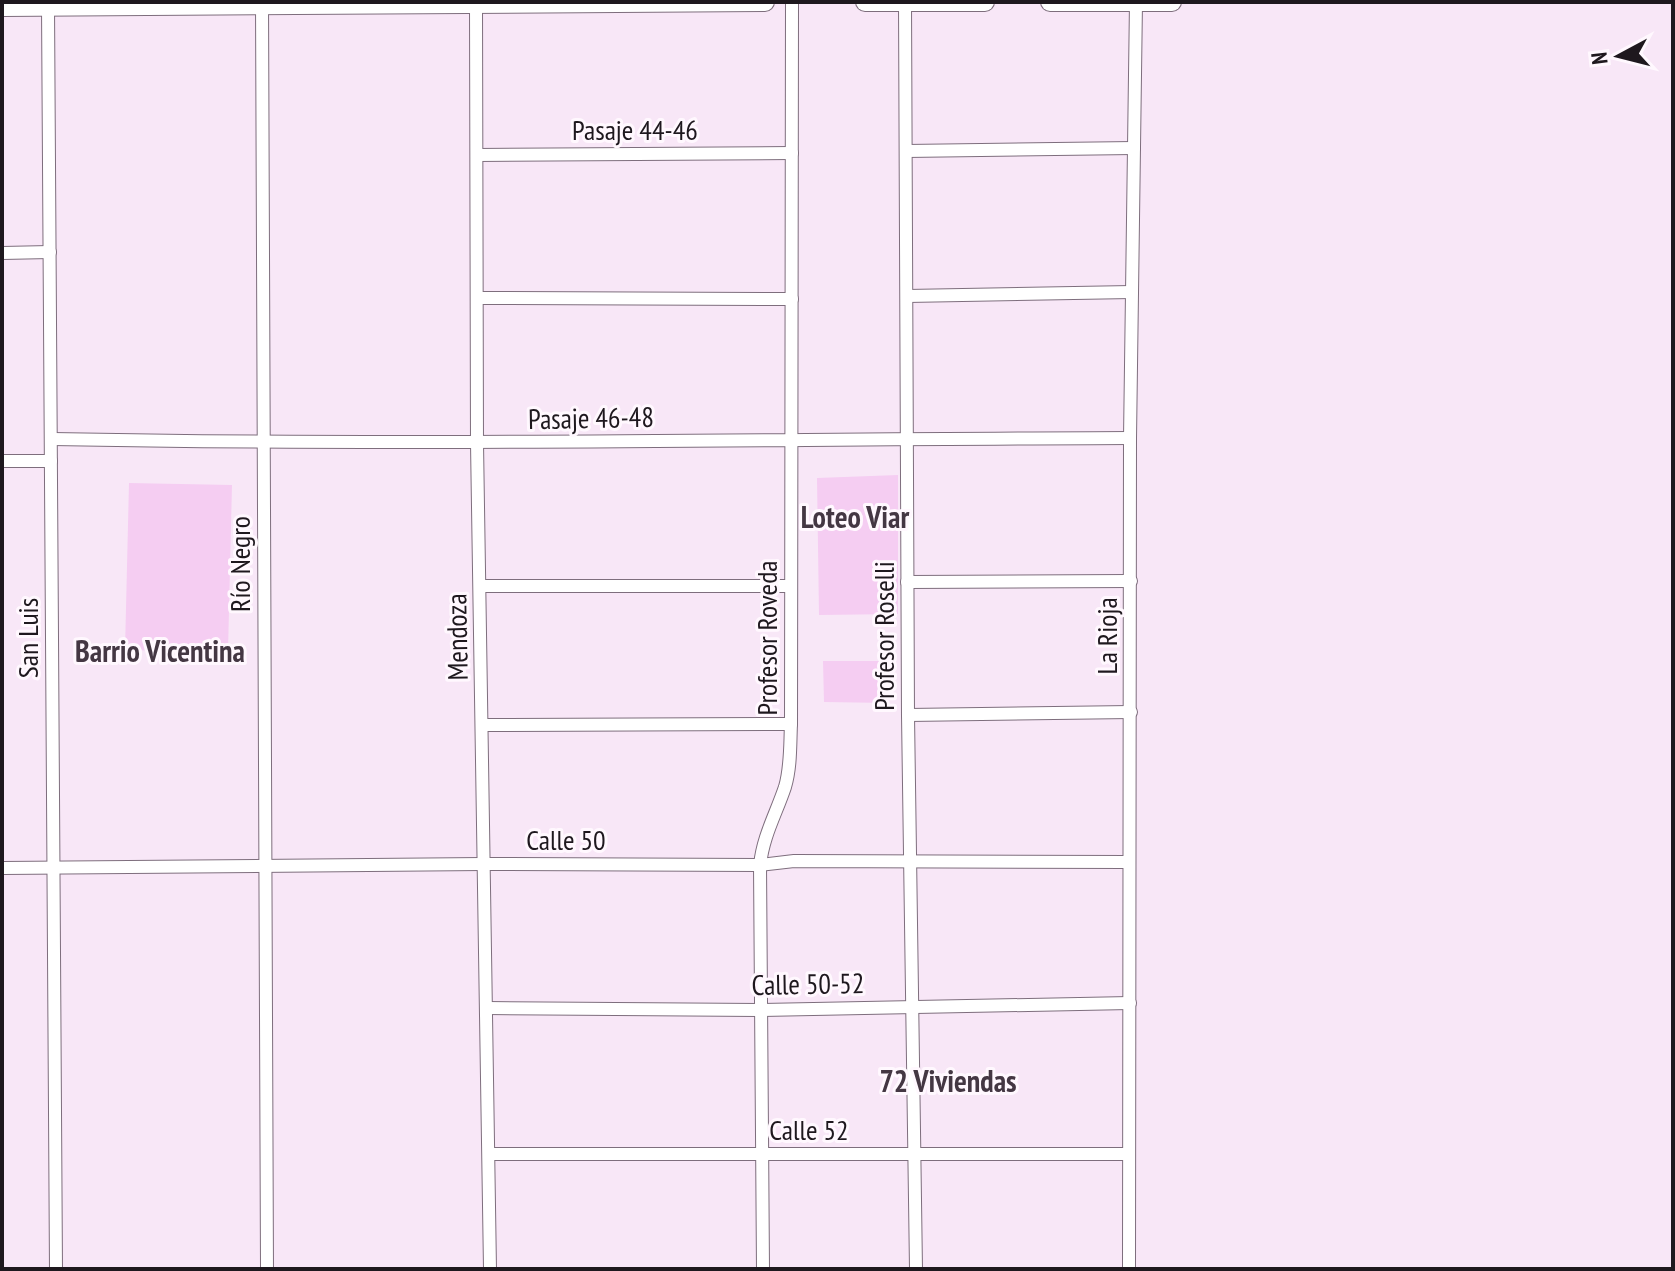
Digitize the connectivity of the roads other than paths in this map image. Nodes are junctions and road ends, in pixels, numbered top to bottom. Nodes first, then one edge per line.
1 (765, 2) edge
2 (792, 2) edge
3 (865, 2) edge
4 (905, 2) edge
5 (985, 2) edge
6 (1050, 2) edge
7 (1136, 2) edge
8 (1172, 2) edge
9 (581, 3) edge
10 (262, 4) edge
11 (476, 4) edge
12 (48, 6) junction
13 (2, 7) edge
14 (1134, 148) junction
15 (906, 151) junction
16 (792, 153) junction
17 (477, 155) junction
18 (50, 252) junction
19 (2, 253) edge
20 (1132, 292) junction
21 (907, 296) junction
22 (478, 298) junction
23 (792, 299) junction
24 (907, 438) junction
25 (1130, 438) junction
26 (52, 439) junction
27 (793, 440) junction
28 (264, 443) junction
29 (477, 443) junction
30 (2, 461) edge
31 (51, 461) junction
32 (1131, 581) junction
33 (907, 582) junction
34 (480, 586) junction
35 (791, 586) junction
36 (1131, 712) junction
37 (908, 715) junction
38 (791, 724) junction
39 (482, 725) junction
40 (910, 860) junction
41 (1129, 862) junction
42 (483, 864) junction
43 (760, 865) junction
44 (265, 867) junction
45 (2, 868) edge
46 (54, 868) junction
47 (1130, 1003) junction
48 (914, 1006) junction
49 (487, 1008) junction
50 (759, 1010) junction
51 (489, 1154) junction
52 (761, 1154) junction
53 (1129, 1154) junction
54 (914, 1155) junction
55 (56, 1269) edge
56 (267, 1269) edge
57 (490, 1269) edge
58 (763, 1269) edge
59 (916, 1269) edge
60 (1129, 1269) edge

1 - 9 street
2 - 16 street, Profesor Roveda
3 - 4 street
4 - 5 street
4 - 15 street, Profesor Roselli
6 - 7 street
7 - 8 street
7 - 14 street, La Rioja
9 - 11 street
10 - 11 street
10 - 12 street
10 - 28 street, Río Negro
11 - 17 street, Mendoza
12 - 13 street
12 - 18 street, San Luis
14 - 15 street
14 - 20 street, La Rioja
15 - 21 street, Profesor Roselli
16 - 17 street, Pasaje 44-46
16 - 23 street, Profesor Roveda
17 - 22 street, Mendoza
18 - 19 street
18 - 26 street, San Luis
20 - 21 street
20 - 25 street, La Rioja
21 - 24 street, Profesor Roselli
22 - 23 street
22 - 29 street, Mendoza
23 - 27 street, Profesor Roveda
24 - 25 street, Pasaje 46-48
24 - 27 street, Pasaje 46-48
24 - 33 street, Profesor Roselli
25 - 32 street, La Rioja
26 - 28 street, Pasaje 46-48
26 - 31 street, San Luis
27 - 29 street, Pasaje 46-48
27 - 35 street, Profesor Roveda
28 - 29 street, Pasaje 46-48
28 - 44 street, Río Negro
29 - 34 street, Mendoza
30 - 31 street
31 - 46 street, San Luis
32 - 33 street
32 - 36 street, La Rioja
33 - 37 street, Profesor Roselli
34 - 35 street
34 - 39 street, Mendoza
35 - 38 street, Profesor Roveda
36 - 37 street
36 - 41 street, La Rioja
37 - 40 street, Profesor Roselli
38 - 39 street
38 - 43 street, Profesor Roveda
39 - 42 street, Mendoza
40 - 41 street, Calle 50
40 - 43 street, Calle 50
40 - 48 street, Profesor Roselli
41 - 47 street, La Rioja
42 - 43 street, Calle 50
42 - 44 street, Calle 50
42 - 49 street, Mendoza
43 - 50 street, Profesor Roveda
44 - 46 street, Calle 50
44 - 56 street, Río Negro
45 - 46 street, Calle 50
46 - 55 street, San Luis
47 - 48 street, Calle 50-52
47 - 53 street, La Rioja
48 - 50 street, Calle 50-52
48 - 54 street, Profesor Roselli
49 - 50 street, Calle 50-52
49 - 51 street, Mendoza
50 - 52 street, Profesor Roveda
51 - 52 street, Calle 52
51 - 57 street, Mendoza
52 - 54 street, Calle 52
52 - 58 street, Profesor Roveda
53 - 54 street, Calle 52
53 - 60 street, La Rioja
54 - 59 street, Profesor Roselli

